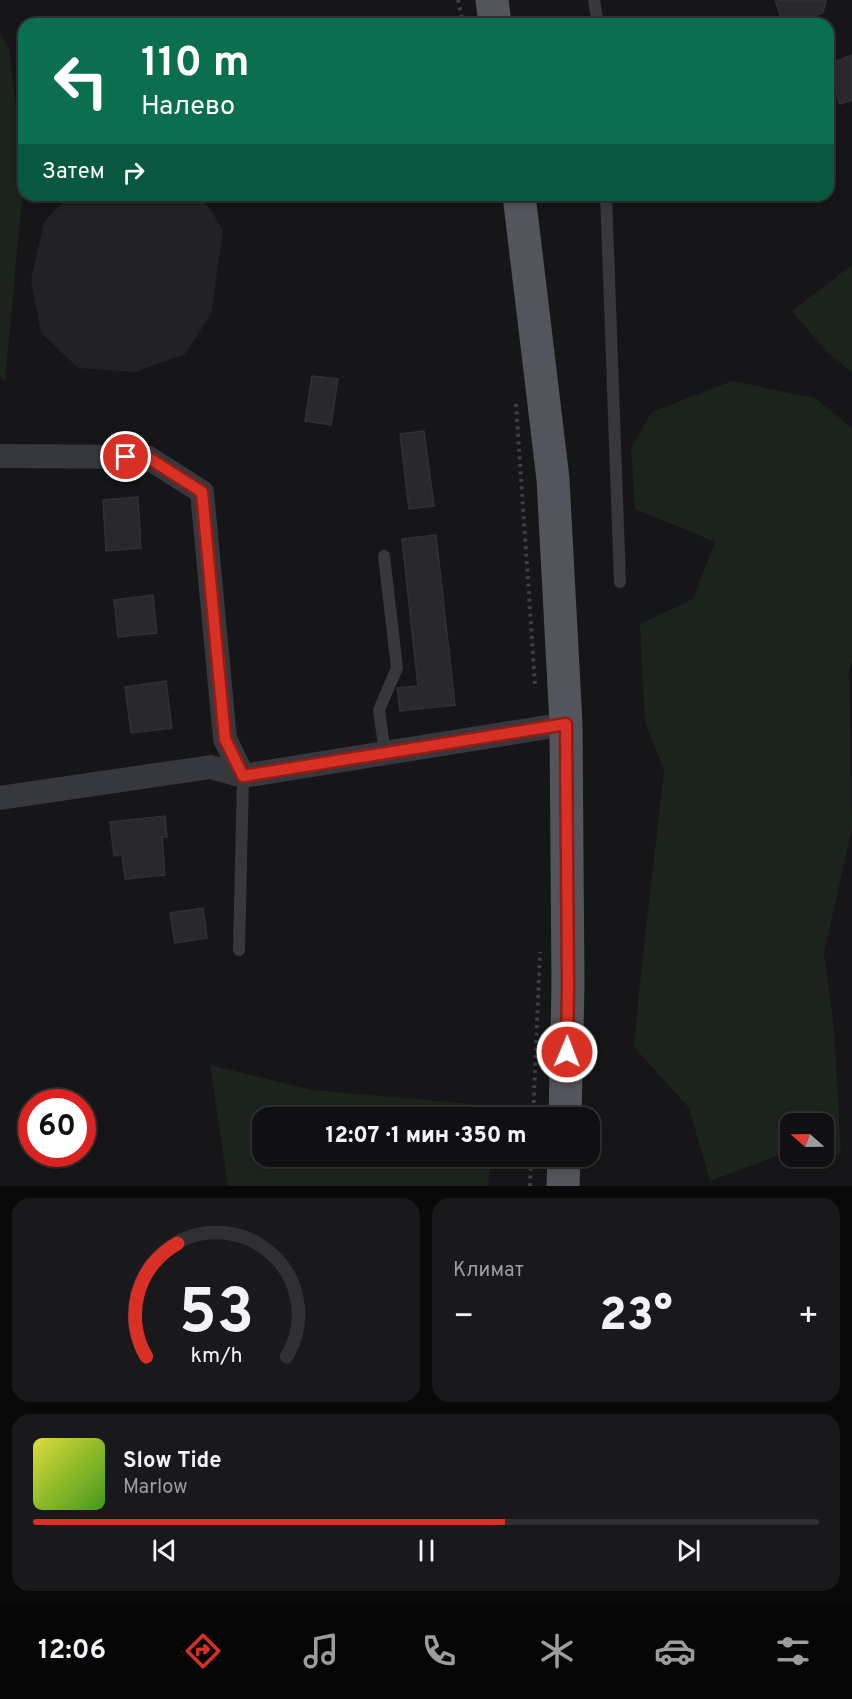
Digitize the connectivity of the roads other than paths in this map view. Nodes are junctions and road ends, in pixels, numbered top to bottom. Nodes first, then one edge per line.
1 (492, 0) edge
2 (594, 0) edge
3 (494, 18) edge
4 (597, 18) edge
5 (520, 201) edge
6 (606, 201) edge
7 (0, 456) edge
8 (384, 556) dead end
9 (620, 582) dead end
10 (552, 726) junction
11 (385, 753) junction
12 (243, 776) junction
13 (0, 798) edge
14 (239, 950) dead end
15 (565, 1107) edge
16 (564, 1167) edge
17 (563, 1186) edge

1 - 3 main road
2 - 4 lane
5 - 10 main road
6 - 9 lane
7 - 12 street
8 - 11 lane
10 - 11 street
10 - 15 main road
11 - 12 street
12 - 13 street
12 - 14 lane
16 - 17 main road

